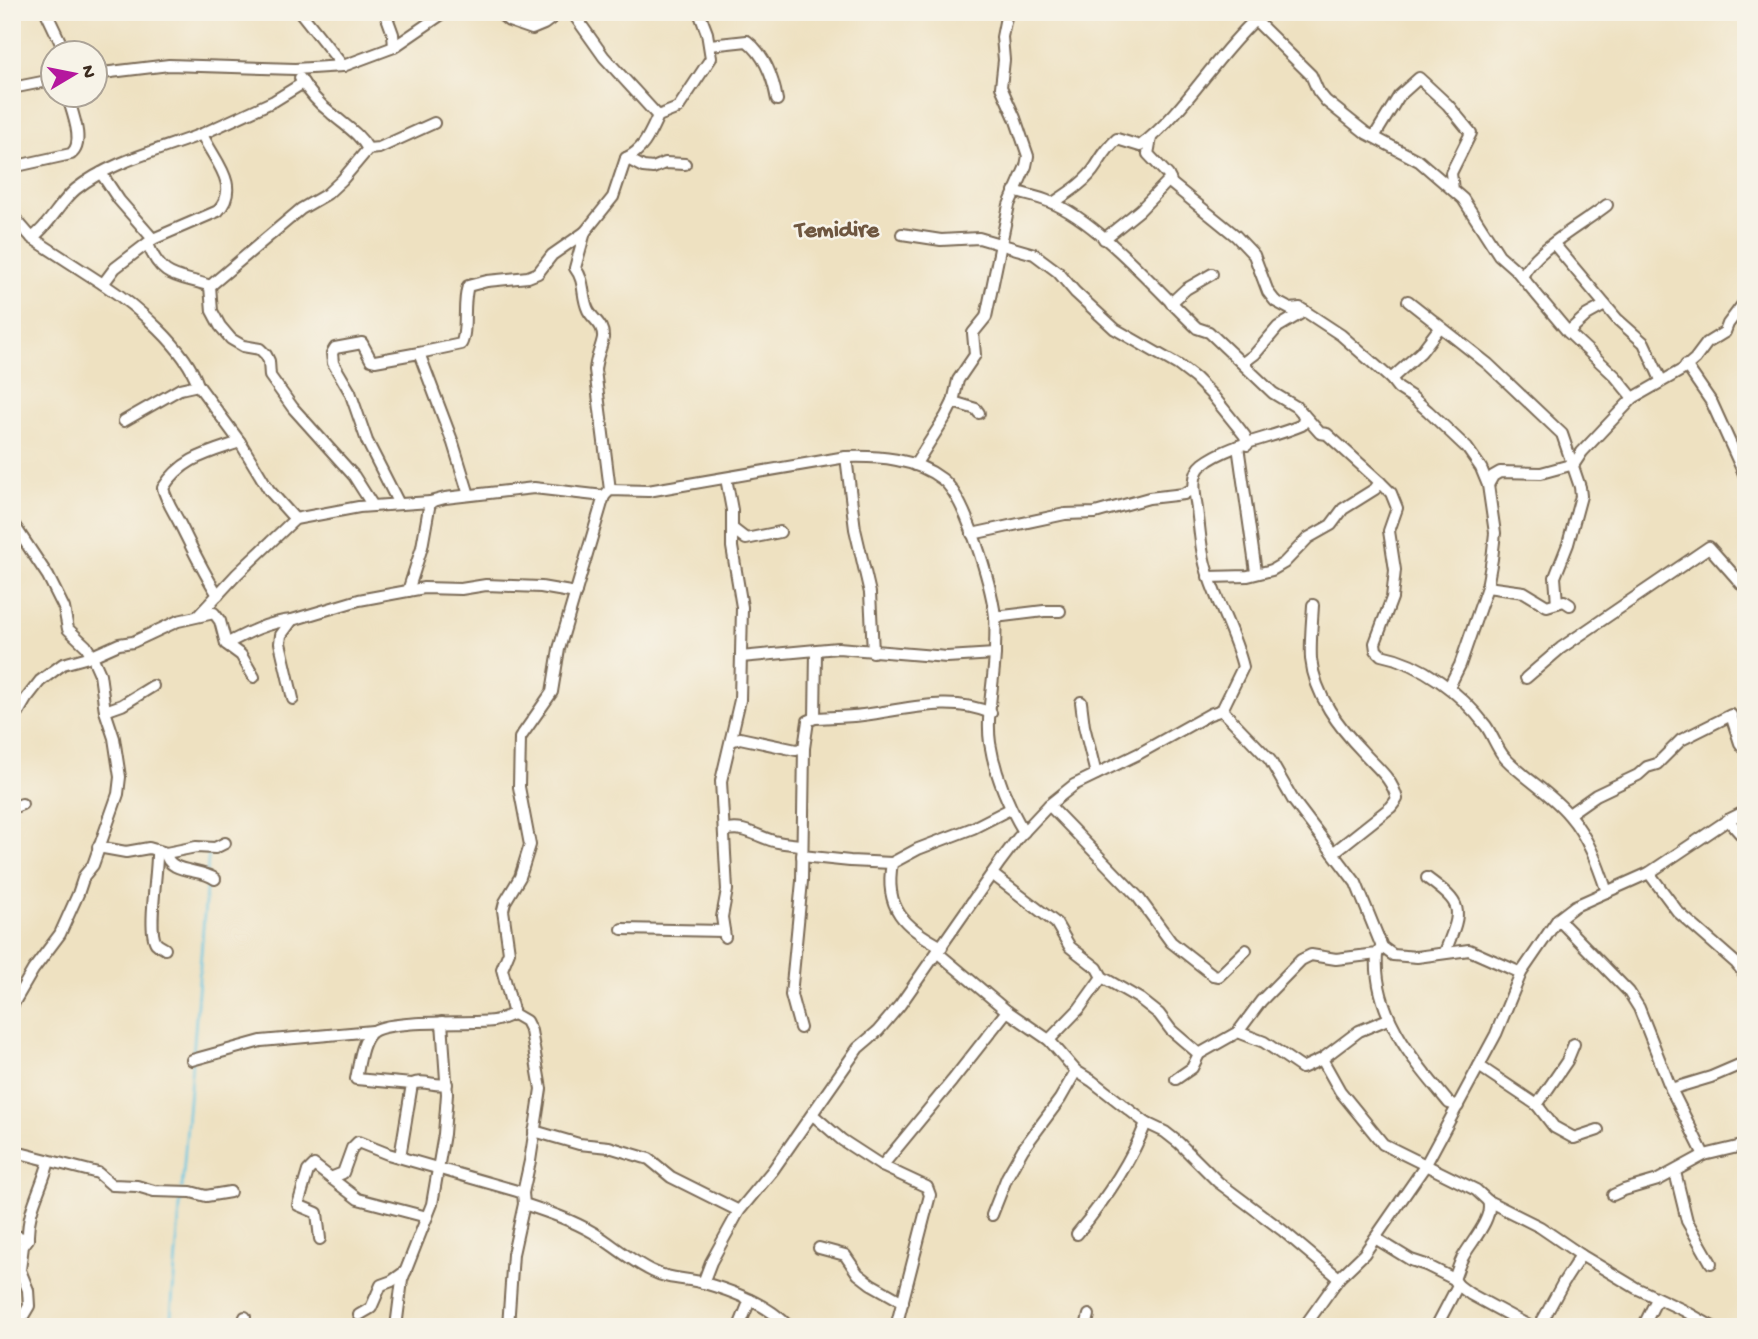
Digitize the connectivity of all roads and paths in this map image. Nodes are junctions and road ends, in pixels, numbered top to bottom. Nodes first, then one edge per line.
1 (46, 12) edge
2 (385, 12) edge
3 (445, 12) edge
4 (498, 12) edge
5 (560, 12) edge
6 (572, 12) edge
7 (699, 12) edge
8 (1007, 12) edge
9 (304, 14) edge
10 (1251, 16) edge
11 (58, 38) edge
12 (710, 45) junction
13 (394, 47) junction
14 (343, 66) junction
15 (295, 69) junction
16 (108, 72) edge
17 (38, 83) edge
18 (303, 83) junction
19 (12, 88) edge
20 (777, 100) dead end
21 (70, 108) edge
22 (658, 116) junction
23 (434, 123) dead end
24 (202, 134) junction
25 (1374, 137) junction
26 (1151, 138) junction
27 (368, 149) junction
28 (626, 158) junction
29 (685, 164) dead end
30 (12, 167) edge
31 (101, 173) junction
32 (1170, 179) junction
33 (1453, 190) junction
34 (1014, 191) junction
35 (1053, 203) junction
36 (1607, 205) dead end
37 (12, 215) edge
38 (585, 232) junction
39 (902, 234) dead end
40 (32, 238) junction
41 (1104, 239) junction
42 (151, 242) junction
43 (1002, 244) junction
44 (1554, 244) junction
45 (1212, 274) dead end
46 (1522, 277) junction
47 (103, 284) junction
48 (210, 286) junction
49 (1408, 301) dead end
50 (1171, 303) junction
51 (1745, 303) edge
52 (1605, 305) junction
53 (1305, 311) junction
54 (1440, 327) junction
55 (1568, 332) junction
56 (419, 353) junction
57 (1243, 363) junction
58 (1686, 365) junction
59 (1391, 379) junction
60 (1661, 380) junction
61 (198, 385) junction
62 (1633, 398) junction
63 (953, 402) junction
64 (979, 413) dead end
65 (1303, 414) junction
66 (124, 421) dead end
67 (1291, 430) junction
68 (1320, 433) junction
69 (240, 442) junction
70 (1242, 445) junction
71 (846, 457) junction
72 (1574, 464) junction
73 (915, 465) junction
74 (726, 478) junction
75 (1746, 478) edge
76 (1380, 482) junction
77 (1488, 485) junction
78 (1194, 488) junction
79 (607, 493) junction
80 (469, 495) junction
81 (430, 502) junction
82 (400, 504) junction
83 (373, 506) junction
84 (295, 519) junction
85 (12, 522) edge
86 (733, 529) junction
87 (780, 532) dead end
88 (972, 534) junction
89 (1256, 572) junction
90 (1208, 577) junction
91 (1487, 587) junction
92 (1746, 589) edge
93 (408, 591) junction
94 (576, 593) junction
95 (218, 595) junction
96 (1557, 603) junction
97 (1313, 605) dead end
98 (1570, 605) dead end
99 (1060, 611) dead end
100 (199, 615) junction
101 (995, 617) junction
102 (292, 620) junction
103 (226, 644) junction
104 (816, 651) junction
105 (873, 652) junction
106 (995, 654) junction
107 (92, 656) junction
108 (741, 657) junction
109 (254, 677) dead end
110 (1526, 678) dead end
111 (153, 686) dead end
112 (1449, 687) junction
113 (293, 699) dead end
114 (1081, 702) dead end
115 (1222, 710) junction
116 (105, 711) junction
117 (991, 713) junction
118 (815, 718) junction
119 (12, 723) edge
120 (731, 741) junction
121 (804, 748) junction
122 (1746, 751) edge
123 (1096, 774) junction
124 (1049, 804) junction
125 (1010, 808) junction
126 (1746, 811) edge
127 (1569, 814) junction
128 (1728, 820) junction
129 (725, 831) junction
130 (1024, 832) junction
131 (1746, 840) edge
132 (225, 843) dead end
133 (98, 847) junction
134 (802, 850) junction
135 (161, 853) junction
136 (1333, 853) junction
137 (892, 863) junction
138 (1649, 873) junction
139 (992, 874) junction
140 (1427, 878) dead end
141 (215, 879) dead end
142 (1607, 892) junction
143 (1558, 919) junction
144 (622, 929) dead end
145 (165, 949) dead end
146 (940, 950) junction
147 (1246, 950) dead end
148 (1379, 951) junction
149 (1445, 952) junction
150 (1521, 973) junction
151 (1746, 976) edge
152 (1102, 977) junction
153 (12, 1006) edge
154 (1007, 1011) junction
155 (514, 1014) junction
156 (1388, 1019) junction
157 (442, 1022) junction
158 (800, 1028) dead end
159 (373, 1031) junction
160 (1238, 1031) junction
161 (1049, 1041) junction
162 (1574, 1044) dead end
163 (1199, 1054) junction
164 (1322, 1059) junction
165 (192, 1060) dead end
166 (1746, 1062) edge
167 (1479, 1066) junction
168 (1076, 1071) junction
169 (1176, 1079) dead end
170 (412, 1084) junction
171 (447, 1084) junction
172 (1671, 1089) junction
173 (1536, 1105) junction
174 (1458, 1107) junction
175 (813, 1115) junction
176 (1146, 1123) junction
177 (1598, 1130) dead end
178 (534, 1132) junction
179 (1746, 1145) edge
180 (12, 1151) edge
181 (1704, 1155) junction
182 (400, 1157) junction
183 (50, 1161) junction
184 (882, 1166) junction
185 (1425, 1166) junction
186 (439, 1168) junction
187 (1675, 1172) junction
188 (333, 1177) junction
189 (230, 1192) dead end
190 (1613, 1195) dead end
191 (524, 1198) junction
192 (1488, 1200) junction
193 (739, 1211) junction
194 (992, 1215) dead end
195 (427, 1217) junction
196 (1077, 1234) dead end
197 (12, 1235) edge
198 (320, 1238) dead end
199 (1375, 1238) junction
200 (29, 1239) junction
201 (819, 1248) dead end
202 (1581, 1255) junction
203 (1710, 1263) dead end
204 (406, 1271) junction
205 (1339, 1278) junction
206 (1456, 1282) junction
207 (703, 1283) junction
208 (1657, 1299) junction
209 (750, 1300) junction
210 (904, 1302) junction
211 (359, 1315) dead end
212 (1089, 1315) dead end
213 (19, 1323) dead end
214 (397, 1327) edge
215 (508, 1327) edge
216 (739, 1327) edge
217 (789, 1327) edge
218 (896, 1327) edge
219 (1086, 1327) edge
220 (1304, 1327) edge
221 (1436, 1327) edge
222 (1531, 1327) edge
223 (1539, 1327) edge
224 (1643, 1327) edge
225 (1713, 1327) edge

1 - 11 street
2 - 13 street
3 - 13 street
4 - 5 street
6 - 22 street
7 - 12 street
8 - 34 street
9 - 14 street
10 - 25 street
10 - 26 street
12 - 20 street
12 - 22 street
13 - 14 street
14 - 15 street
15 - 16 street
15 - 18 street
17 - 19 street
18 - 24 street
18 - 27 street
21 - 30 street
22 - 28 street
23 - 27 street
24 - 31 street
24 - 42 street
25 - 33 street
25 - 33 street
26 - 32 street
26 - 35 street
27 - 48 street
28 - 29 street
28 - 38 street
31 - 40 street
31 - 42 street
32 - 41 street
32 - 53 street
33 - 46 street
34 - 35 street
34 - 43 street
35 - 41 street
36 - 44 street
37 - 40 street
38 - 56 street
38 - 79 street
39 - 43 street
40 - 47 street
41 - 50 street
42 - 47 street
42 - 48 street
43 - 63 street
43 - 70 street
44 - 46 street
44 - 52 street
45 - 50 street
46 - 55 street
47 - 61 street
48 - 83 street
49 - 54 street
50 - 57 street
51 - 58 street
52 - 55 street
52 - 60 street
53 - 57 street
53 - 59 street
54 - 59 street
54 - 72 street
55 - 62 street
56 - 80 street
56 - 82 street
57 - 65 street
58 - 60 street
58 - 75 street
59 - 77 street
60 - 62 street
61 - 66 street
61 - 69 street
62 - 72 street
63 - 64 street
63 - 73 street
65 - 67 street
65 - 68 street
67 - 68 street
67 - 70 street
68 - 76 street
69 - 84 street
69 - 95 street
70 - 78 street
70 - 89 street
71 - 73 street
71 - 74 street
71 - 105 street
72 - 77 street
72 - 96 street
73 - 88 street
74 - 79 street
74 - 86 street
76 - 89 street
76 - 112 street
77 - 91 street
78 - 88 street
78 - 90 street
79 - 80 street
79 - 94 street
80 - 81 street
81 - 82 street
81 - 93 street
82 - 83 street
83 - 84 street
84 - 95 street
85 - 107 street
86 - 87 street
86 - 108 street
88 - 101 street
89 - 90 street
90 - 115 street
91 - 96 street
91 - 112 street
92 - 110 street
93 - 94 street
93 - 102 street
94 - 155 street
95 - 100 street
96 - 98 street
97 - 136 street
99 - 101 street
100 - 103 street
100 - 107 street
101 - 106 street
102 - 103 street
102 - 113 street
103 - 109 street
104 - 105 street
104 - 108 street
104 - 118 street
105 - 106 street
106 - 117 street
107 - 116 street
107 - 119 street
108 - 120 street
111 - 116 street
112 - 127 street
114 - 123 street
115 - 123 street
115 - 136 street
116 - 133 street
117 - 118 street
117 - 125 street
118 - 121 street
120 - 121 street
120 - 129 street
121 - 134 street
122 - 127 street
123 - 124 street
124 - 130 street
124 - 147 street
125 - 130 street
125 - 137 street
126 - 128 street
127 - 142 street
128 - 131 street
128 - 138 street
129 - 134 street
129 - 144 street
130 - 139 street
132 - 135 street
133 - 135 street
133 - 153 street
134 - 137 street
134 - 158 street
135 - 141 street
135 - 145 street
136 - 148 street
137 - 146 street
138 - 142 street
138 - 151 street
139 - 146 street
139 - 152 street
140 - 149 street
142 - 143 street
143 - 150 street
143 - 172 street
146 - 154 street
146 - 175 street
148 - 149 street
148 - 156 street
148 - 160 street
149 - 150 street
150 - 167 street
152 - 161 street
152 - 163 street
154 - 161 street
154 - 184 street
155 - 157 street
155 - 178 street
156 - 164 street
156 - 174 street
157 - 159 street
157 - 171 street
159 - 165 street
159 - 170 street
160 - 163 street
160 - 164 street
161 - 168 street
162 - 173 street
163 - 169 street
164 - 185 street
166 - 172 street
167 - 173 street
167 - 174 street
168 - 176 street
168 - 194 street
170 - 171 street
170 - 182 street
171 - 186 street
172 - 181 street
173 - 177 street
174 - 185 street
175 - 184 street
175 - 193 street
176 - 196 street
176 - 205 street
178 - 191 street
178 - 193 street
179 - 181 street
180 - 183 street
181 - 187 street
182 - 186 street
182 - 188 street
183 - 189 street
183 - 200 street
184 - 210 street
185 - 192 street
185 - 199 street
186 - 191 street
186 - 195 street
187 - 190 street
187 - 203 street
188 - 195 street
188 - 198 street
191 - 207 street
191 - 215 street
192 - 202 street
192 - 206 street
193 - 207 street
195 - 204 street
197 - 200 street
199 - 205 street
199 - 206 street
200 - 213 street
201 - 210 street
202 - 208 street
202 - 223 street
204 - 211 street
204 - 214 street
205 - 220 street
206 - 221 street
206 - 222 street
207 - 209 street
208 - 224 street
208 - 225 street
209 - 216 street
209 - 217 street
210 - 218 street
212 - 219 street

